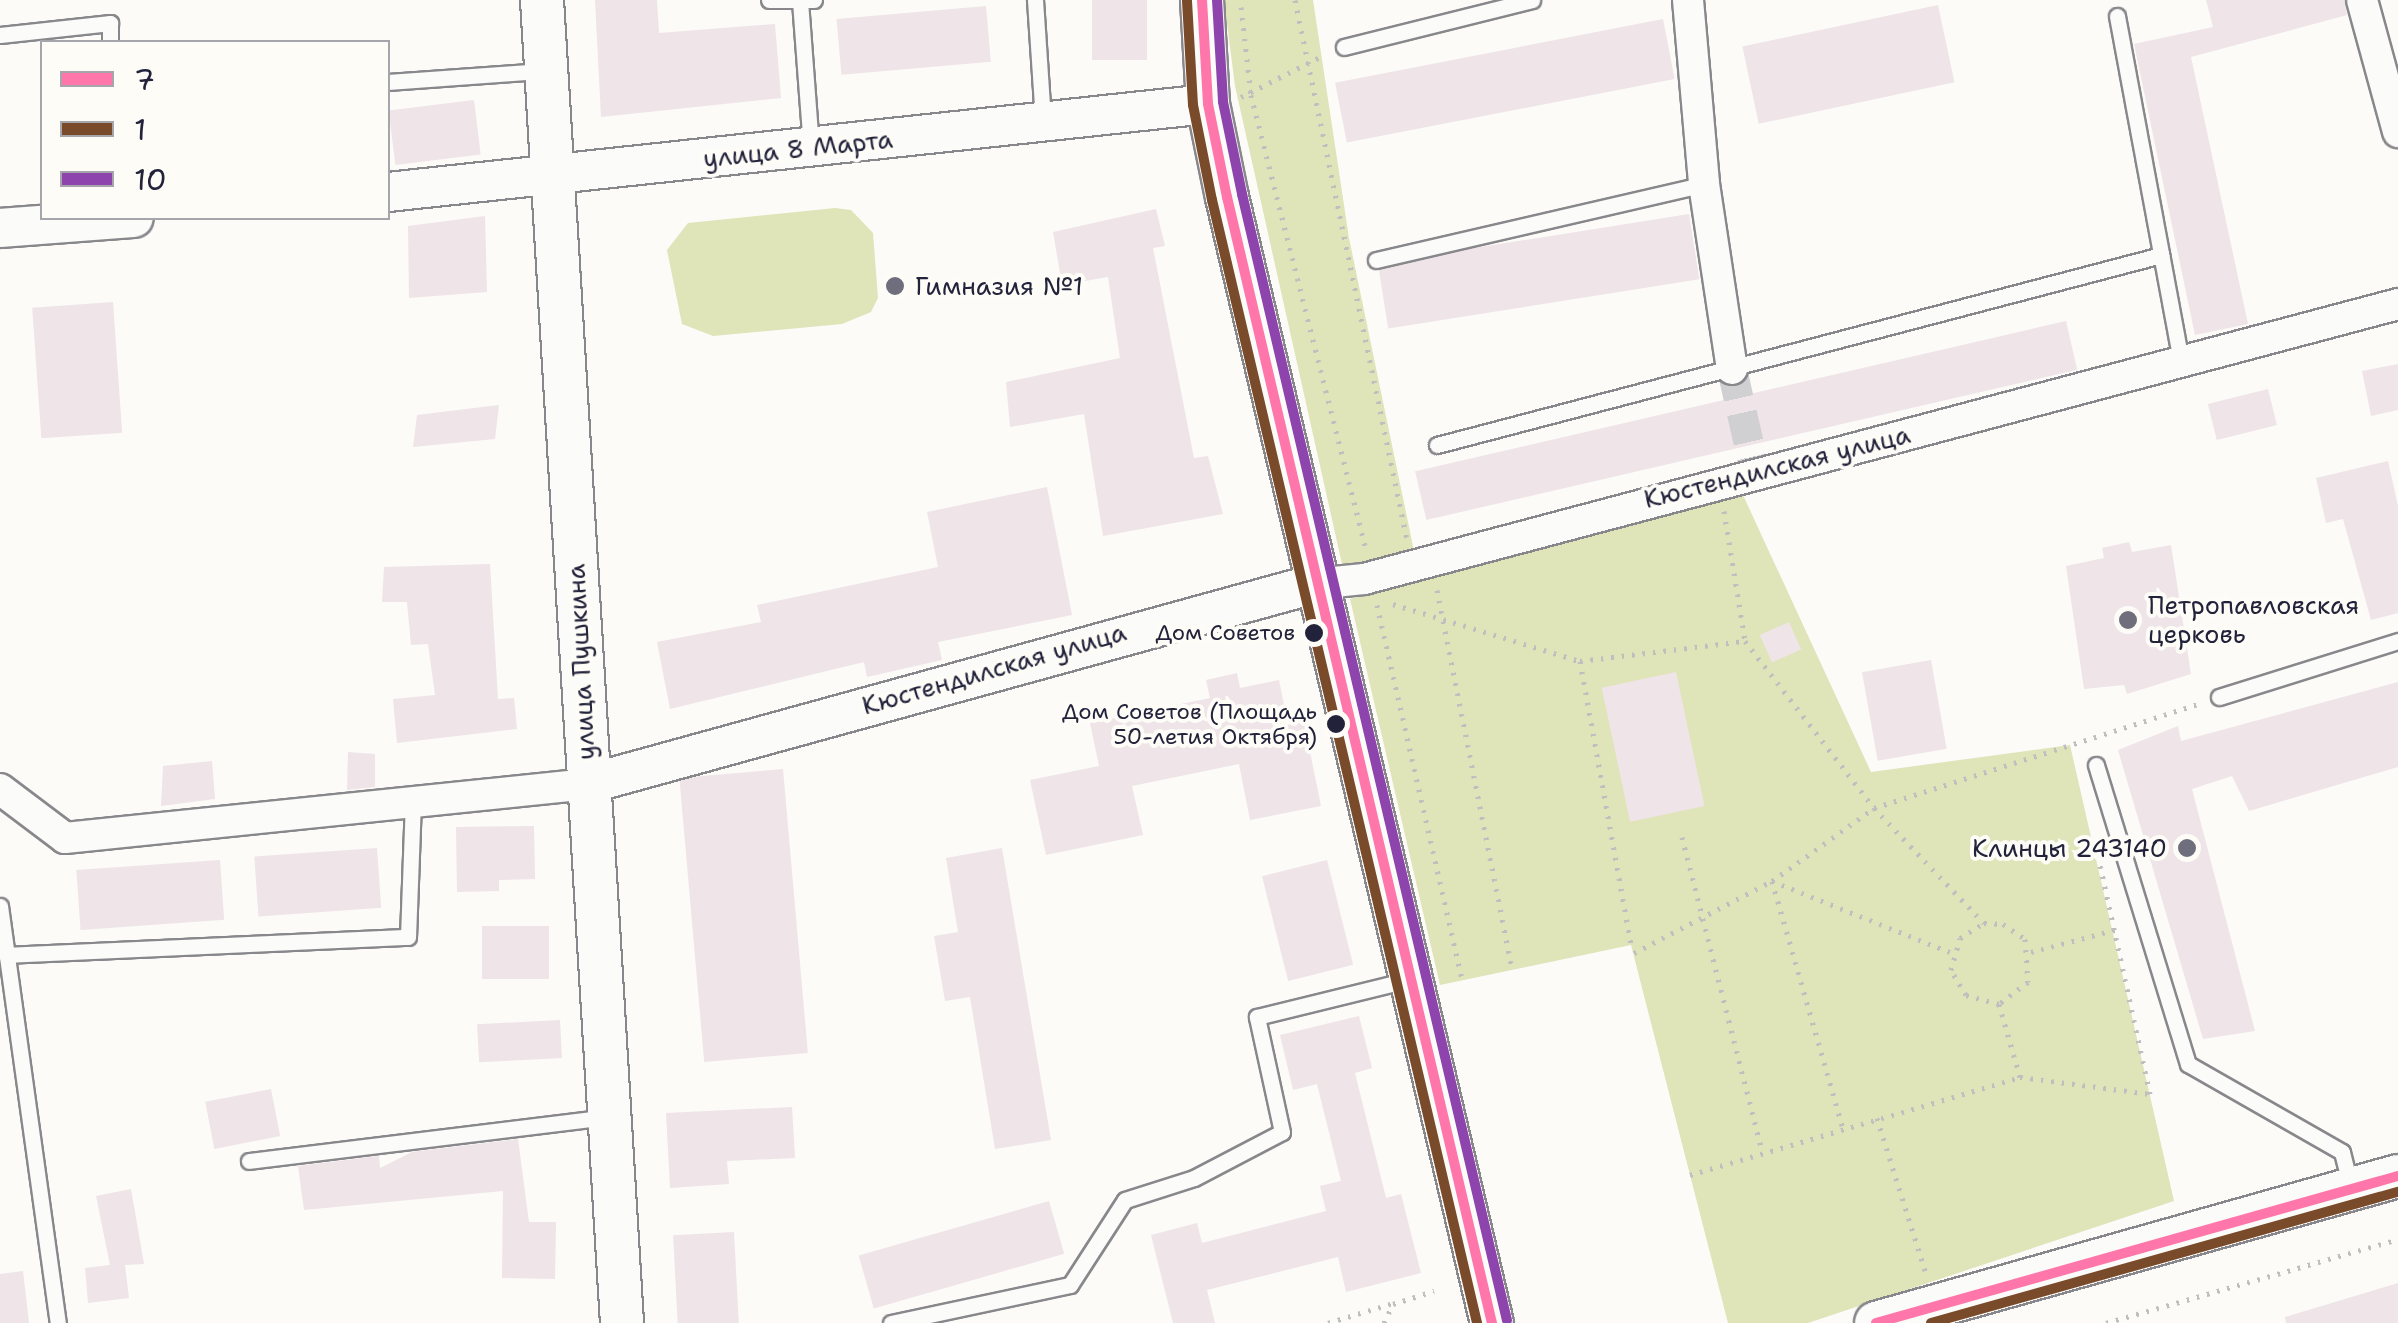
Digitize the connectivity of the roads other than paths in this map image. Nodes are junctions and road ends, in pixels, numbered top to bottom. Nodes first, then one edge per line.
1 (542, 0) edge
2 (768, 0) edge
3 (1035, 0) edge
4 (1202, 0) edge
5 (1532, 0) edge
6 (1688, 0) edge
7 (2362, 0) edge
8 (808, 1) edge
9 (2117, 16) dead end
10 (0, 34) edge
11 (110, 40) edge
12 (1344, 47) road end
13 (547, 70) junction
14 (390, 82) edge
15 (1208, 104) junction
16 (1043, 122) junction
17 (2398, 132) edge
18 (811, 148) junction
19 (555, 176) junction
20 (1704, 184) junction
21 (390, 192) edge
22 (98, 220) edge
23 (0, 228) edge
24 (2161, 255) junction
25 (1376, 260) dead end
26 (2398, 304) edge
27 (2182, 366) junction
28 (1732, 369) junction
29 (1437, 444) dead end
30 (1314, 584) junction
31 (2398, 642) edge
32 (2219, 697) road end
33 (2096, 766) dead end
34 (588, 784) junction
35 (0, 788) edge
36 (414, 798) junction
37 (0, 906) edge
38 (6, 955) junction
39 (1408, 980) junction
40 (609, 1116) junction
41 (248, 1162) dead end
42 (2398, 1176) edge
43 (2398, 1196) edge
44 (2354, 1199) junction
45 (58, 1323) edge
46 (622, 1323) edge
47 (892, 1323) edge
48 (1492, 1323) edge
49 (1876, 1323) edge
50 (1960, 1323) edge

1 - 13 main road, улица Пушкина
2 - 8 lane
3 - 16 lane
4 - 15 main road
5 - 12 lane
6 - 20 street
7 - 17 street
8 - 18 lane
9 - 24 lane
10 - 11 lane
13 - 14 lane
13 - 19 main road, улица Пушкина
15 - 16 street, улица 8 Марта
15 - 30 main road
16 - 18 street, улица 8 Марта
18 - 19 street, улица 8 Марта
19 - 21 street, улица 8 Марта
19 - 34 main road, улица Пушкина
20 - 25 lane
20 - 28 street
22 - 23 street
24 - 27 lane
24 - 28 lane
26 - 27 street, Кюстендилская улица
27 - 30 street, Кюстендилская улица
28 - 29 lane
30 - 34 street, Кюстендилская улица
30 - 39 main road
31 - 32 lane
33 - 44 lane
34 - 36 street, Кюстендилская улица
34 - 40 main road, улица Пушкина
35 - 36 street, Кюстендилская улица
36 - 38 lane
37 - 38 lane
38 - 45 lane
39 - 47 lane
39 - 48 main road
40 - 41 lane
40 - 46 main road, улица Пушкина
42 - 44 main road
43 - 44 main road
44 - 49 main road
44 - 50 main road

